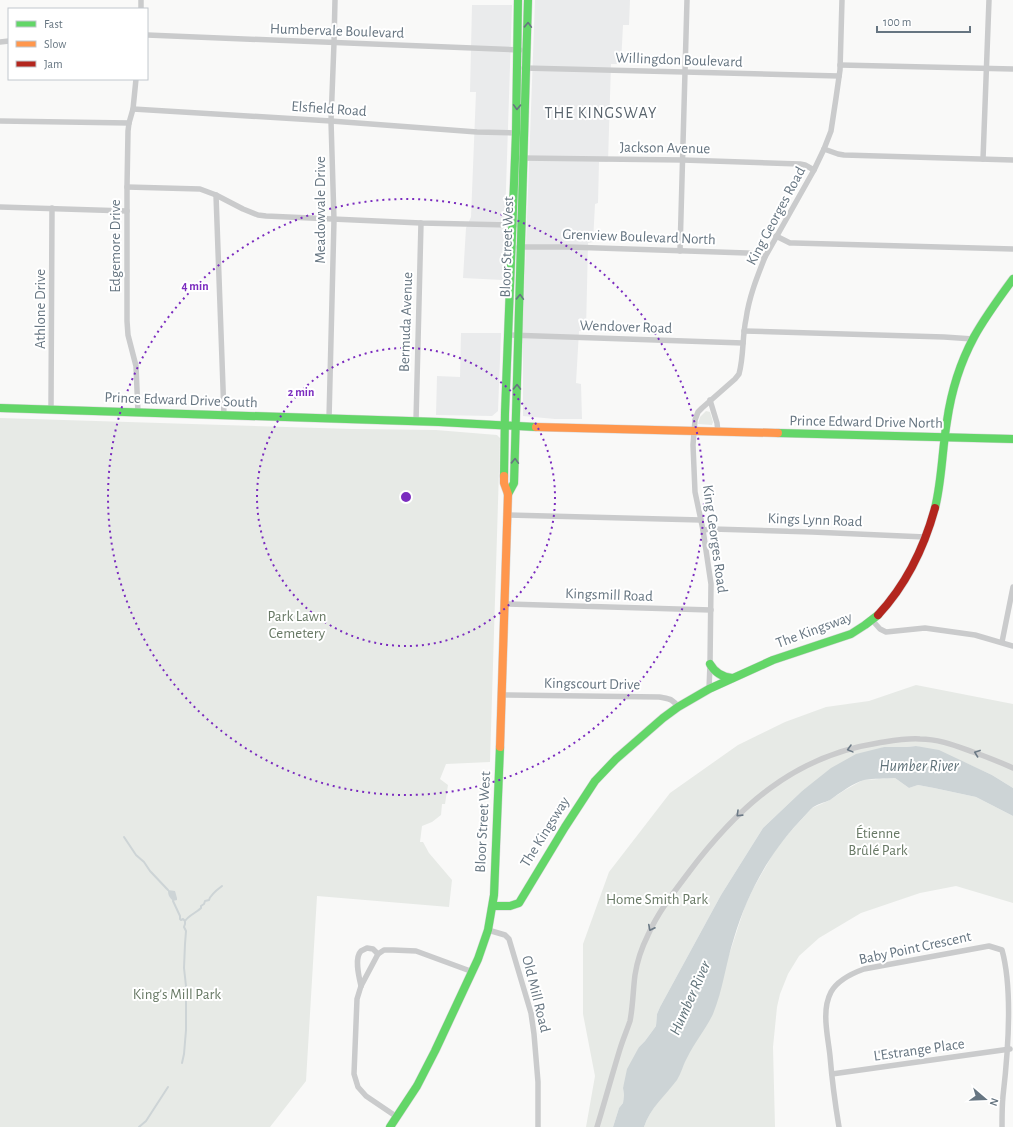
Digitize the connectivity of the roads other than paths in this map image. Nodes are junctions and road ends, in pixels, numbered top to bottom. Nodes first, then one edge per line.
1 (335, 0) edge
2 (518, 0) edge
3 (528, 0) edge
4 (687, 0) edge
5 (842, 0) edge
6 (989, 0) edge
7 (148, 35) edge
8 (334, 43) junction
9 (518, 50) junction
10 (527, 50) junction
11 (840, 65) junction
12 (518, 68) junction
13 (527, 68) junction
14 (986, 68) junction
15 (1013, 69) edge
16 (685, 72) junction
17 (839, 76) junction
18 (136, 80) edge
19 (133, 109) junction
20 (0, 121) edge
21 (331, 121) junction
22 (129, 123) junction
23 (520, 133) junction
24 (824, 149) junction
25 (515, 157) junction
26 (524, 158) junction
27 (983, 159) junction
28 (682, 160) junction
29 (1013, 160) edge
30 (814, 170) junction
31 (127, 187) junction
32 (216, 195) junction
33 (0, 207) edge
34 (52, 208) junction
35 (127, 211) junction
36 (334, 220) junction
37 (421, 223) junction
38 (513, 225) junction
39 (522, 225) junction
40 (776, 236) junction
41 (512, 247) junction
42 (521, 247) junction
43 (1013, 249) edge
44 (680, 251) junction
45 (765, 257) junction
46 (1013, 278) edge
47 (744, 331) junction
48 (509, 335) junction
49 (518, 336) junction
50 (973, 339) junction
51 (743, 343) junction
52 (710, 400) junction
53 (0, 408) edge
54 (51, 410) junction
55 (138, 413) junction
56 (224, 415) junction
57 (329, 419) junction
58 (416, 421) junction
59 (505, 426) junction
60 (516, 426) junction
61 (693, 431) junction
62 (718, 432) junction
63 (944, 438) junction
64 (1013, 439) edge
65 (508, 494) junction
66 (508, 515) junction
67 (701, 520) junction
68 (703, 530) junction
69 (925, 537) junction
70 (1013, 588) edge
71 (505, 604) junction
72 (711, 610) junction
73 (872, 620) junction
74 (1002, 642) junction
75 (1013, 646) edge
76 (710, 664) junction
77 (732, 678) junction
78 (709, 689) junction
79 (502, 695) junction
80 (678, 707) junction
81 (1013, 768) edge
82 (493, 906) junction
83 (488, 930) junction
84 (378, 954) junction
85 (473, 972) junction
86 (361, 986) junction
87 (1010, 1049) junction
88 (832, 1074) junction
89 (397, 1117) junction
90 (390, 1127) edge
91 (538, 1127) edge
92 (597, 1127) edge
93 (839, 1127) edge
94 (1002, 1127) edge

1 - 8 street, Meadowvale Drive
2 - 9 street, Bloor Street West
10 -> 3 street, Bloor Street West
4 - 16 street
5 - 11 street, King Georges Road
6 - 14 street
7 - 8 street, Humbervale Boulevard
8 - 9 street, Humbervale Boulevard
8 - 21 street, Meadowvale Drive
9 - 10 street, Humbervale Boulevard
9 - 12 street, Bloor Street West
10 - 13 street, Bloor Street West
11 - 14 street
11 - 17 street, King Georges Road
12 - 13 street, Willingdon Boulevard
12 -> 23 street, Bloor Street West
13 - 16 street, Willingdon Boulevard
13 - 23 street, Bloor Street West
14 - 15 street
14 - 27 street
16 - 17 street, Willingdon Boulevard
16 - 28 street
17 - 24 street, King Georges Road
18 - 19 street, Edgemore Drive
19 - 21 street, Elsfield Road
19 - 22 street, Edgemore Drive
20 - 22 street
21 - 23 street, Elsfield Road
21 - 36 street, Meadowvale Drive
22 - 31 street, Edgemore Drive
23 - 25 street, Bloor Street West
23 - 26 street, Bloor Street West
24 - 27 street
24 - 30 street, King Georges Road
25 - 26 street, Jackson Avenue
25 - 38 street, Bloor Street West
26 - 28 street, Jackson Avenue
26 - 39 street, Bloor Street West
27 - 29 street
28 - 30 street, Jackson Avenue
28 - 44 street
30 - 40 street, King Georges Road
31 - 32 street
31 - 35 street, Edgemore Drive
32 - 36 street
32 - 56 street
33 - 34 street
34 - 35 street
34 - 54 street, Athlone Drive
35 - 55 street, Edgemore Drive
36 - 37 street
36 - 57 street, Meadowvale Drive
37 - 38 street
37 - 58 street, Bermuda Avenue
38 - 39 street
38 - 41 street, Bloor Street West
39 - 42 street, Bloor Street West
40 - 43 street
40 - 45 street, King Georges Road
41 - 42 street, Grenview Boulevard North
41 - 48 street, Bloor Street West
42 - 44 street, Grenview Boulevard North
49 -> 42 street, Bloor Street West
44 - 45 street, Grenview Boulevard North
45 - 47 street, King Georges Road
46 - 50 street, The Kingsway
47 - 50 street
47 - 51 street, King Georges Road
48 - 49 street, Wendover Road
48 - 59 street, Bloor Street West
49 - 51 street, Wendover Road
60 -> 49 street, Bloor Street West
50 - 63 street, The Kingsway
51 - 52 street, King Georges Road
52 - 61 street, King Georges Road
52 - 62 street
53 - 54 street, Prince Edward Drive South
54 - 55 street, Prince Edward Drive South
55 - 56 street, Prince Edward Drive South
56 - 57 street, Prince Edward Drive South
57 - 58 street, Prince Edward Drive South
58 - 59 street, Prince Edward Drive South
59 - 60 street, Prince Edward Drive South
59 - 65 street, Bloor Street West
60 - 61 street, Prince Edward Drive North
65 -> 60 street, Bloor Street West
61 - 62 street, Prince Edward Drive North
61 - 67 street, King Georges Road
62 - 63 street, Prince Edward Drive North
63 - 64 street, Prince Edward Drive North
63 - 69 street, The Kingsway
65 - 66 street, Bloor Street West
66 - 67 street
66 - 71 street, Bloor Street West
67 - 68 street, King Georges Road
68 - 69 street, Kings Lynn Road
68 - 72 street, King Georges Road
69 - 73 street, The Kingsway
70 - 74 street
71 - 72 street, Kingsmill Road
71 - 79 street, Bloor Street West
72 - 76 street, King Georges Road
73 - 74 street
73 - 77 street, The Kingsway
74 - 75 street
76 - 77 street
76 - 78 street, King Georges Road
77 - 78 street, The Kingsway
78 - 80 street, The Kingsway
79 - 80 street, Kingscourt Drive
79 - 82 street, Bloor Street West
80 - 82 street, The Kingsway
81 -> 92 street
82 - 83 street, Bloor Street West
83 - 85 street, Bloor Street West
83 - 91 street, Old Mill Road
84 - 85 street
84 - 86 street
84 - 86 street
85 - 89 street, Bloor Street West
86 - 89 street
87 - 88 street, L'Estrange Place
87 - 88 street, Baby Point Crescent
87 - 94 street
88 - 93 street, Baby Point Crescent
89 - 90 street, Bloor Street West

